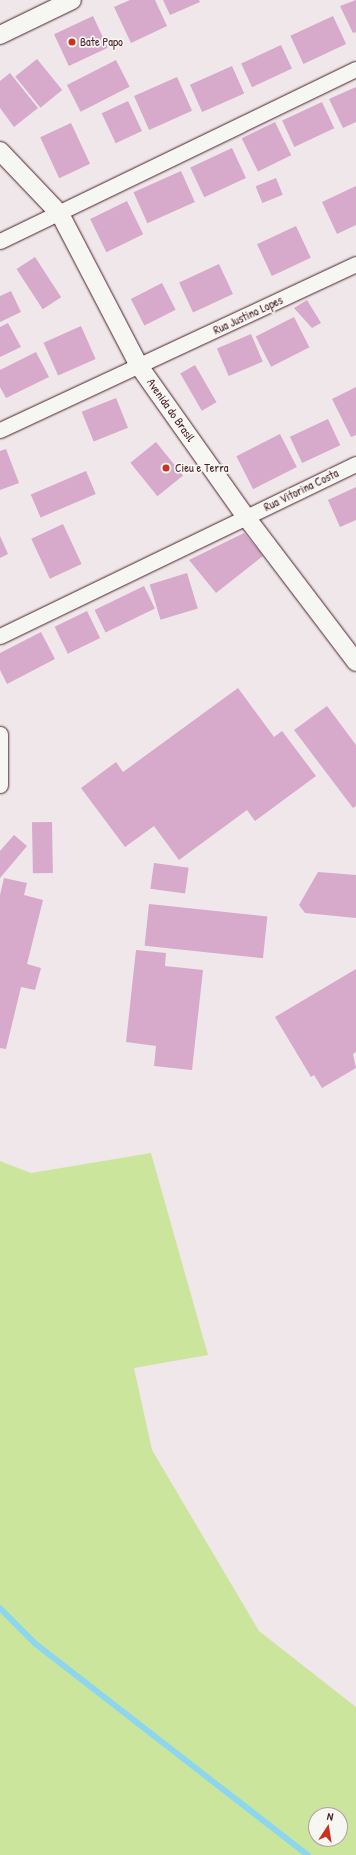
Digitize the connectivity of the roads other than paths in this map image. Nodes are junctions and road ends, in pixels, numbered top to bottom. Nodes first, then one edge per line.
1 (72, 0) edge
2 (0, 35) edge
3 (356, 69) edge
4 (0, 151) edge
5 (60, 214) junction
6 (0, 241) edge
7 (356, 264) edge
8 (139, 366) junction
9 (0, 430) edge
10 (356, 464) edge
11 (246, 517) junction
12 (0, 636) edge
13 (356, 662) edge
14 (0, 734) edge
15 (0, 785) edge

1 - 2 street
3 - 5 street
4 - 5 street, Avenida do Brasil
5 - 6 street
5 - 8 street, Avenida do Brasil
7 - 8 street, Rua Justino Lopes
8 - 9 street, Rua Justino Lopes
8 - 11 street, Avenida do Brasil
10 - 11 street, Rua Vitorina Costa
11 - 12 street, Rua Vitorina Costa
11 - 13 street, Avenida do Brasil
14 - 15 street

